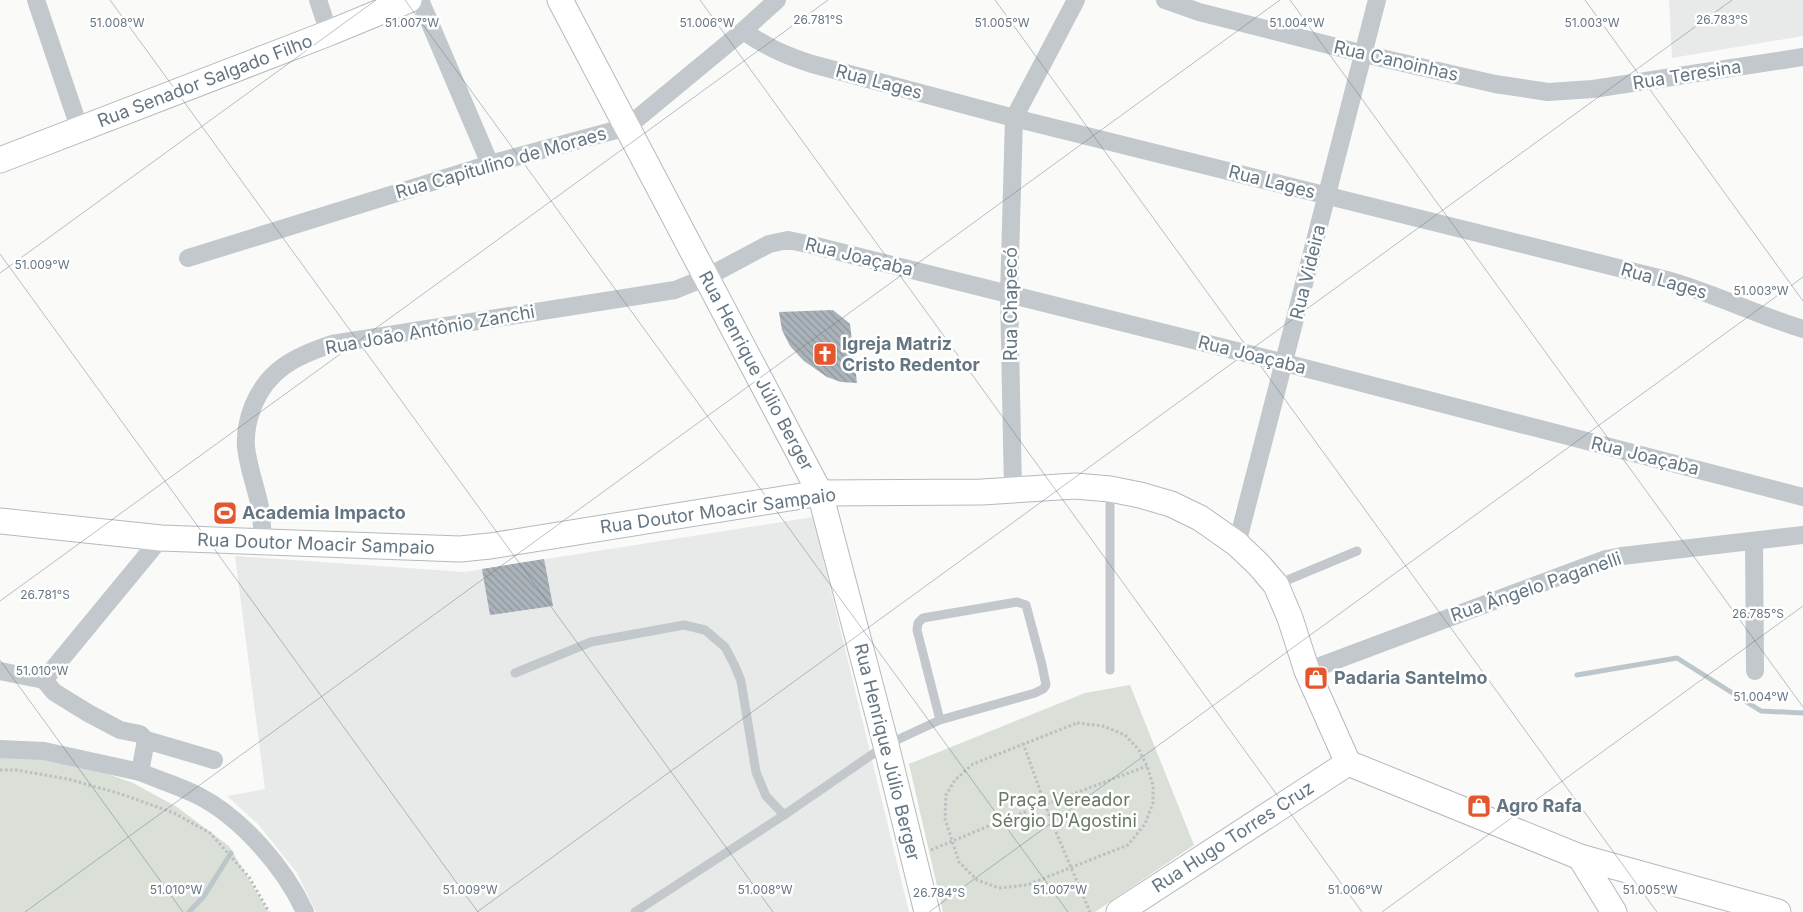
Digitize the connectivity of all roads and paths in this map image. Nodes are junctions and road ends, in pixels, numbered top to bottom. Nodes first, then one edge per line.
1 (36, 0) edge
2 (318, 0) edge
3 (410, 0) edge
4 (420, 0) edge
5 (560, 0) edge
6 (777, 0) edge
7 (1076, 0) edge
8 (1165, 0) edge
9 (1378, 0) edge
10 (743, 31) junction
11 (328, 33) junction
12 (1364, 54) junction
13 (1803, 57) edge
14 (1571, 92) joint
15 (1014, 118) junction
16 (627, 127) junction
17 (80, 130) junction
18 (0, 160) edge
19 (490, 164) junction
20 (1327, 196) junction
21 (188, 258) dead end
22 (706, 277) junction
23 (1009, 295) junction
24 (1803, 329) edge
25 (1285, 363) junction
26 (1110, 489) junction
27 (1013, 490) junction
28 (820, 493) junction
29 (1803, 497) edge
30 (0, 521) edge
31 (1803, 535) edge
32 (161, 538) junction
33 (263, 542) junction
34 (1754, 542) junction
35 (1237, 544) junction
36 (1357, 551) dead end
37 (1276, 585) junction
38 (0, 670) edge
39 (1110, 670) dead end
40 (1307, 670) junction
41 (1755, 671) dead end
42 (515, 674) dead end
43 (44, 680) junction
44 (940, 720) junction
45 (146, 740) junction
46 (1023, 744) junction
47 (886, 745) junction
48 (0, 749) edge
49 (214, 760) dead end
50 (1348, 763) junction
51 (1147, 766) junction
52 (0, 770) edge
53 (140, 772) junction
54 (1045, 805) junction
55 (784, 815) junction
56 (952, 841) junction
57 (924, 853) dead end
58 (1580, 857) junction
59 (1071, 868) junction
60 (269, 912) edge
61 (305, 912) edge
62 (635, 912) edge
63 (927, 912) edge
64 (1090, 912) edge
65 (1119, 912) edge
66 (1614, 912) edge
67 (1778, 912) edge

1 - 17 street
2 - 11 street
3 - 11 street, Rua Senador Salgado Filho
4 - 19 street
5 - 16 street, Rua Henrique Júlio Berger
6 - 10 street, Rua Capitulino de Moraes
7 - 15 street
8 - 12 street, Rua Canoinhas
9 - 12 street, Rua Videira
10 - 15 street, Rua Lages
10 - 16 street, Rua Capitulino de Moraes
11 - 17 street, Rua Senador Salgado Filho
12 - 14 street, Rua Canoinhas
12 - 20 street, Rua Videira
13 - 14 street, Rua Teresina
15 - 20 street, Rua Lages
15 - 23 street, Rua Chapecó
16 - 19 street, Rua Capitulino de Moraes
16 - 22 street, Rua Henrique Júlio Berger
17 - 18 street, Rua Senador Salgado Filho
19 - 21 street, Rua Capitulino de Moraes
20 - 24 street, Rua Lages
20 - 25 street, Rua Videira
22 - 23 street, Rua Joaçaba
22 - 28 street, Rua Henrique Júlio Berger
22 - 33 street, Rua João Antônio Zanchi
23 - 25 street, Rua Joaçaba
23 - 27 street, Rua Chapecó
25 - 29 street, Rua Joaçaba
25 - 35 street, Rua Videira
26 - 27 street, Rua Doutor Moacir Sampaio
26 - 35 street, Rua Doutor Moacir Sampaio
26 - 39 lane
27 - 28 street, Rua Doutor Moacir Sampaio
28 - 33 street, Rua Doutor Moacir Sampaio
28 - 47 street, Rua Henrique Júlio Berger
30 - 32 street, Rua Doutor Moacir Sampaio
31 - 34 street, Rua Ângelo Paganelli
32 - 33 street, Rua Doutor Moacir Sampaio
32 - 43 street
34 - 40 street, Rua Ângelo Paganelli
34 - 41 street
35 - 37 street, Rua Doutor Moacir Sampaio
36 - 37 lane
37 - 40 street, Rua Doutor Moacir Sampaio
38 - 43 street
40 - 50 street, Rua Doutor Moacir Sampaio
42 - 55 lane
43 - 45 street
44 - 44 lane
44 - 47 lane
45 - 49 street
45 - 53 street
46 - 51 path
46 - 54 path
46 - 56 path
47 - 55 lane
47 - 63 street, Rua Henrique Júlio Berger
48 - 53 street
50 - 58 street
50 - 65 street, Rua Hugo Torres Cruz
51 - 54 path
51 - 59 path
52 - 60 path
53 - 61 street
54 - 56 path
54 - 59 path
55 - 62 lane
56 - 57 path
56 - 59 path
58 - 66 street
58 - 67 street
59 - 64 path

